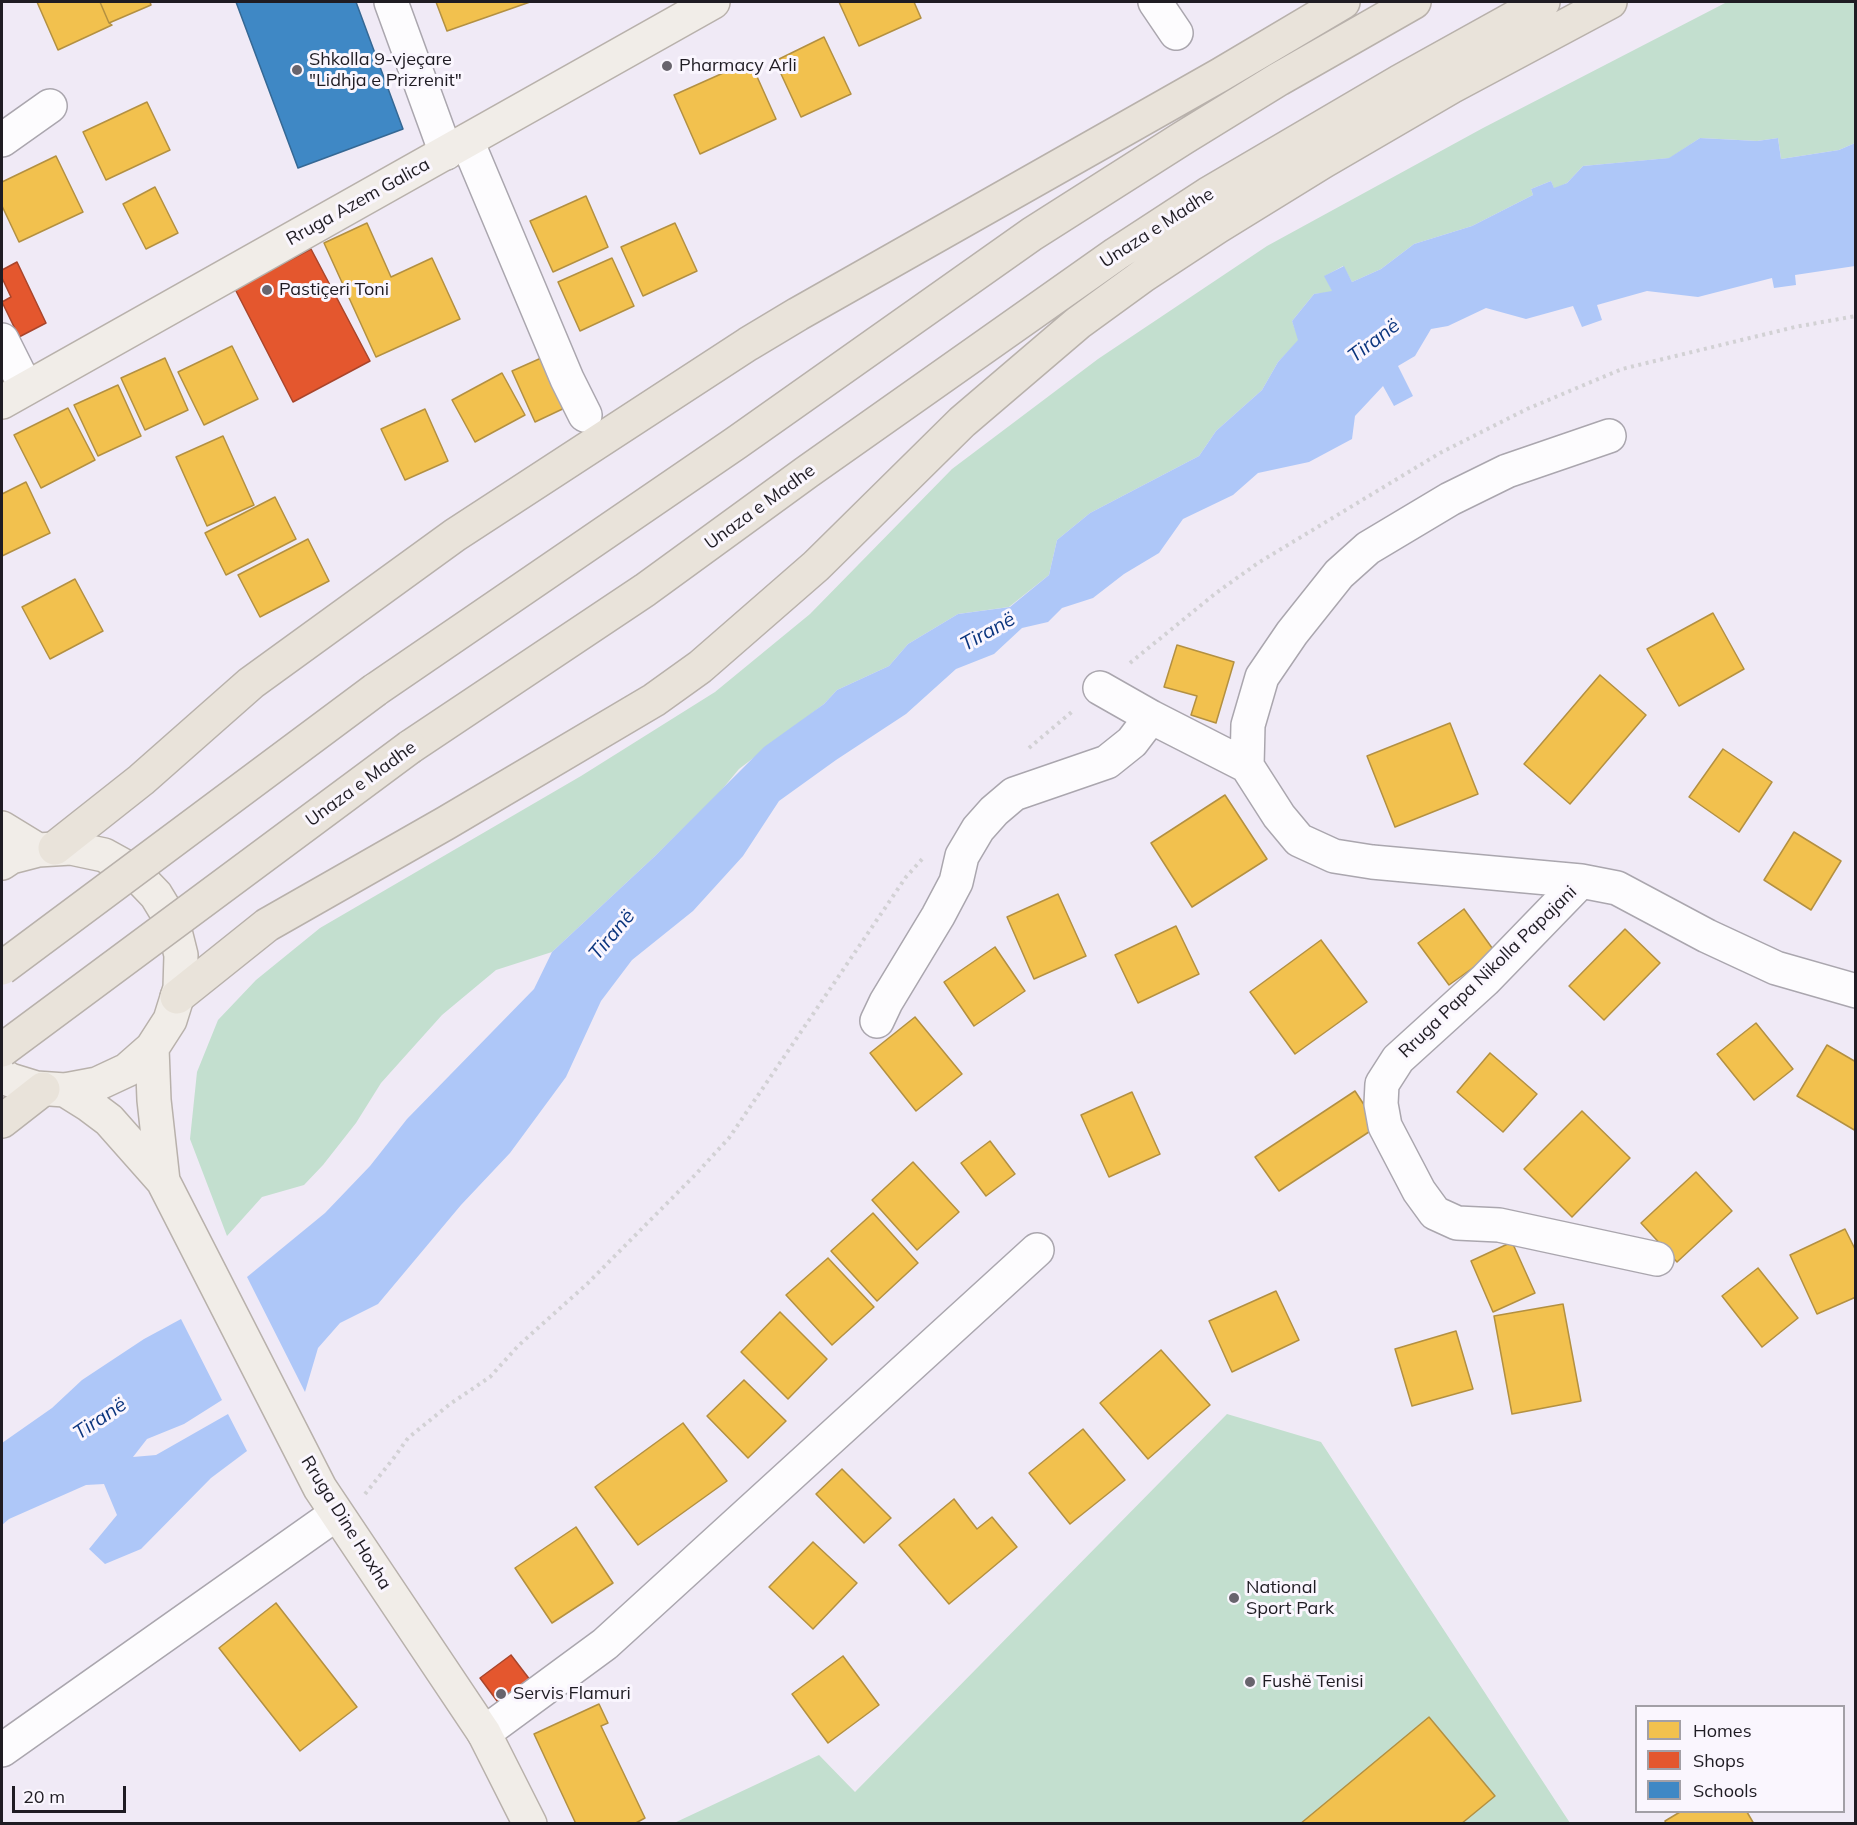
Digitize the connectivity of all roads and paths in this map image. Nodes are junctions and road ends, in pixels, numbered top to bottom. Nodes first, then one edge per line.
1 (391, 2) edge
2 (713, 2) edge
3 (1155, 2) edge
4 (1343, 2) edge
5 (1414, 2) edge
6 (1543, 2) edge
7 (1610, 2) edge
8 (1176, 33) dead end
9 (50, 106) dead end
10 (2, 140) edge
11 (457, 147) junction
12 (2, 340) edge
13 (14, 395) edge
14 (585, 415) dead end
15 (1609, 436) dead end
16 (1100, 688) joint
17 (1151, 717) junction
18 (1023, 754) dead end
19 (1246, 766) junction
20 (2, 828) edge
21 (47, 849) junction
22 (928, 851) dead end
23 (2, 863) edge
24 (1581, 881) junction
25 (2, 968) edge
26 (1856, 991) edge
27 (177, 997) junction
28 (877, 1021) dead end
29 (152, 1048) junction
30 (2, 1050) edge
31 (2, 1075) edge
32 (54, 1089) junction
33 (2, 1121) edge
34 (163, 1181) junction
35 (1037, 1250) dead end
36 (1657, 1259) dead end
37 (328, 1501) junction
38 (484, 1733) junction
39 (2, 1750) edge
40 (530, 1824) edge

1 - 11 street
2 - 11 main road, Rruga Azem Galica
3 - 8 street
4 - 21 highway
5 - 25 highway, bridge
6 - 30 highway, Unaza e Madhe, bridge
7 - 27 highway
9 - 10 street
11 - 13 main road, Rruga Azem Galica
11 - 14 street
12 - 13 street
15 - 19 street
16 - 17 street, Rruga Papa Nikolla Papajani
16 - 18 path
17 - 19 street, Rruga Papa Nikolla Papajani
17 - 28 street
19 - 24 street, Rruga Papa Nikolla Papajani
20 - 21 main road, Rruga Dine Hoxha
21 - 23 main road, Rruga Dine Hoxha
21 - 27 main road, Rruga Dine Hoxha
22 - 37 path
24 - 26 street, Rruga Papa Nikolla Papajani
24 - 36 street, Rruga Papa Nikolla Papajani
27 - 29 main road, Rruga Dine Hoxha
29 - 32 main road, Rruga Dine Hoxha
29 - 34 main road, Rruga Dine Hoxha
31 - 32 main road, Rruga Dine Hoxha
32 - 33 highway
32 - 34 main road, Rruga Dine Hoxha
34 - 37 main road, Rruga Dine Hoxha
35 - 38 street
37 - 38 main road, Rruga Dine Hoxha
37 - 39 street
38 - 40 main road, Rruga Dine Hoxha

